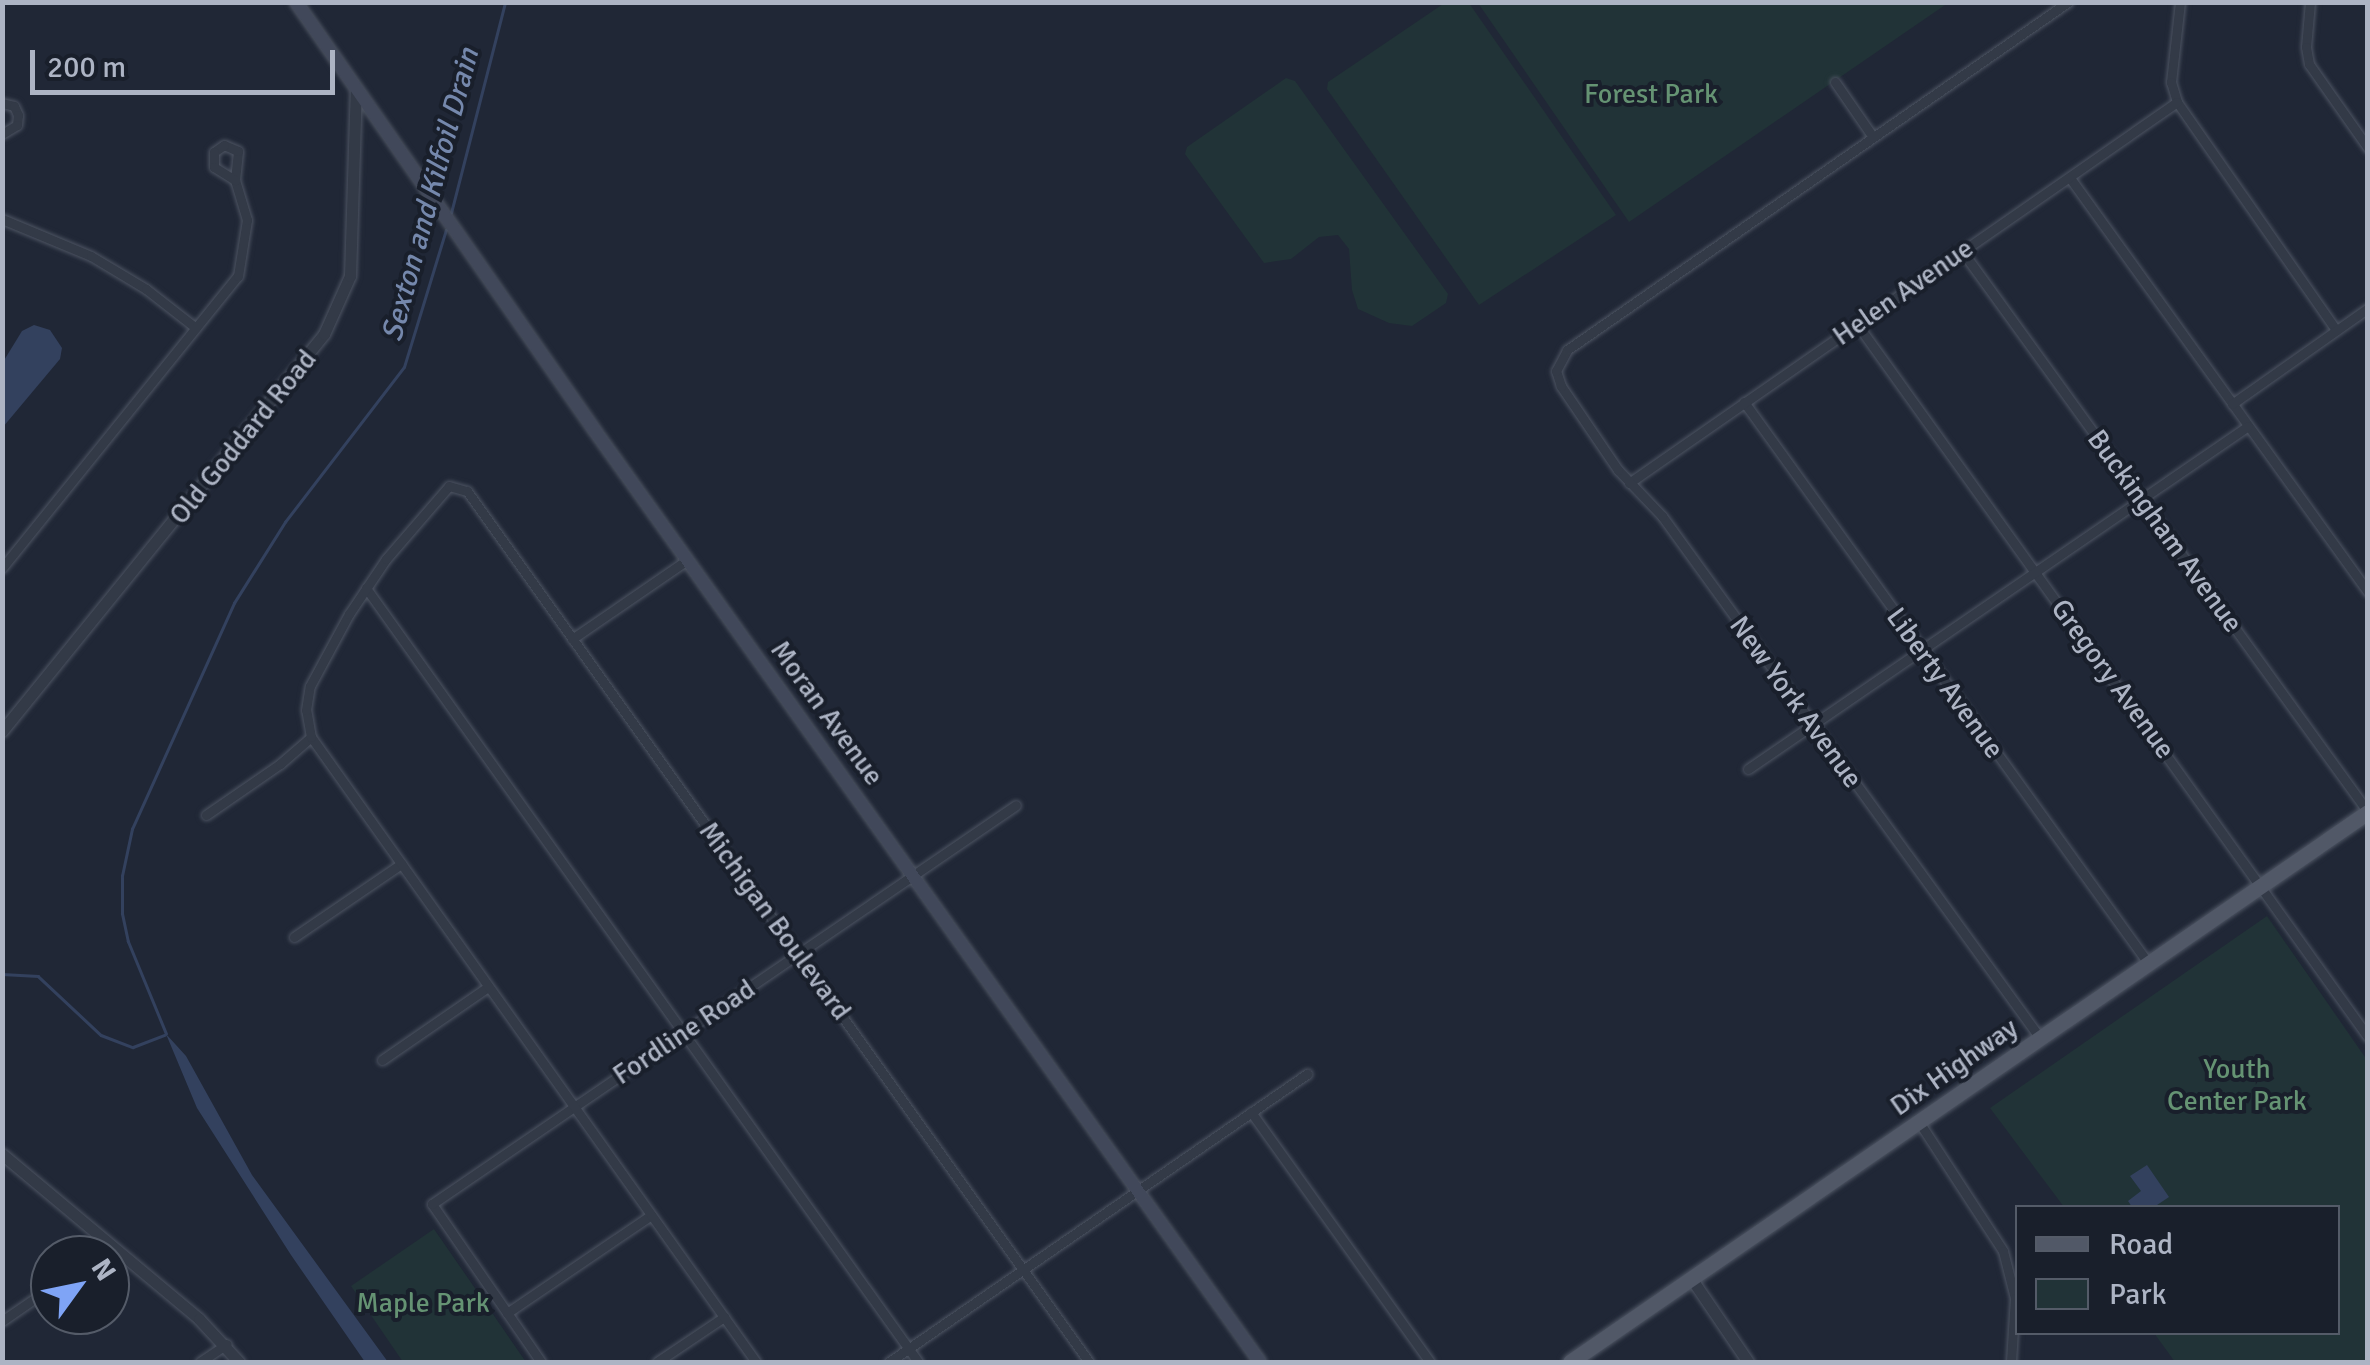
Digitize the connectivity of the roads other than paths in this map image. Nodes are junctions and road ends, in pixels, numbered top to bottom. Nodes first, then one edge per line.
1 (296, 2) edge
2 (2068, 2) edge
3 (2180, 2) edge
4 (2310, 2) edge
5 (1835, 82) dead end
6 (356, 90) junction
7 (2177, 102) junction
8 (2, 103) edge
9 (2, 134) edge
10 (1872, 137) junction
11 (2368, 148) edge
12 (2070, 178) junction
13 (235, 180) dead end
14 (2, 219) edge
15 (1962, 251) junction
16 (2368, 308) edge
17 (1857, 324) junction
18 (196, 328) junction
19 (2336, 330) junction
20 (1744, 402) junction
21 (2232, 404) junction
22 (2248, 426) junction
23 (1629, 482) junction
24 (2141, 499) junction
25 (687, 560) junction
26 (2, 568) edge
27 (2035, 572) junction
28 (366, 588) junction
29 (2368, 592) edge
30 (572, 639) junction
31 (1922, 650) junction
32 (1813, 725) junction
33 (2, 731) edge
34 (311, 736) junction
35 (1748, 769) dead end
36 (1016, 805) dead end
37 (2368, 812) edge
38 (206, 814) dead end
39 (400, 864) junction
40 (912, 875) junction
41 (2262, 885) junction
42 (294, 938) dead end
43 (798, 954) junction
44 (2148, 963) junction
45 (488, 987) junction
46 (684, 1032) junction
47 (2368, 1037) edge
48 (2040, 1038) junction
49 (382, 1060) dead end
50 (1306, 1074) dead end
51 (575, 1107) junction
52 (1251, 1112) junction
53 (1919, 1122) junction
54 (2, 1154) edge
55 (1137, 1190) junction
56 (651, 1215) junction
57 (97, 1235) edge
58 (130, 1263) edge
59 (1022, 1269) junction
60 (1691, 1278) junction
61 (30, 1302) edge
62 (507, 1313) junction
63 (724, 1317) junction
64 (2, 1321) edge
65 (227, 1344) junction
66 (908, 1348) junction
67 (200, 1362) edge
68 (240, 1362) edge
69 (542, 1362) edge
70 (657, 1362) edge
71 (756, 1362) edge
72 (889, 1362) edge
73 (918, 1362) edge
74 (1089, 1362) edge
75 (1260, 1362) edge
76 (1430, 1362) edge
77 (1570, 1362) edge
78 (1748, 1362) edge
79 (2011, 1362) edge

1 - 6 main road, Moran Avenue
2 - 10 street
3 - 7 street
4 - 11 street
5 - 10 street
6 - 25 main road, Moran Avenue
6 - 33 street, Old Goddard Road
7 - 12 street, Helen Avenue
7 - 19 street
8 - 9 street
10 - 23 street, New York Avenue
12 - 15 street, Helen Avenue
12 - 21 street
13 - 18 street
14 - 18 street
15 - 17 street, Helen Avenue
15 - 24 street, Buckingham Avenue
16 - 19 street
17 - 20 street, Helen Avenue
17 - 27 street, Gregory Avenue
18 - 26 street
19 - 21 street
20 - 23 street, Helen Avenue
20 - 31 street, Liberty Avenue
21 - 22 street
22 - 24 street
22 - 29 street
23 - 32 street, New York Avenue
24 - 27 street
24 - 37 street, Buckingham Avenue
25 - 30 street
25 - 40 main road, Moran Avenue
27 - 31 street
27 - 41 street, Gregory Avenue
28 - 30 street, Michigan Boulevard
28 - 34 street
28 - 46 street
30 - 43 street, Michigan Boulevard
31 - 32 street
31 - 44 street, Liberty Avenue
32 - 35 street
32 - 48 street, New York Avenue
34 - 38 street
34 - 39 street
36 - 40 street, Fordline Road
37 - 41 main road, Dix Highway
39 - 42 street
39 - 45 street
40 - 43 street, Fordline Road
40 - 55 main road, Moran Avenue
41 - 44 main road, Dix Highway
41 - 47 street, Gregory Avenue
43 - 46 street, Fordline Road
43 - 59 street, Michigan Boulevard
44 - 48 main road, Dix Highway
45 - 49 street
45 - 51 street
46 - 51 street, Fordline Road
46 - 66 street
48 - 53 main road, Dix Highway
50 - 52 street
51 - 56 street
51 - 62 street, Fordline Road
52 - 55 street
52 - 76 street
53 - 60 main road, Dix Highway
53 - 79 street
54 - 57 street
55 - 59 street
55 - 75 main road, Moran Avenue
56 - 62 street
56 - 63 street
58 - 65 street
59 - 66 street
59 - 74 street, Michigan Boulevard
60 - 77 main road, Dix Highway
60 - 78 street
61 - 64 street
62 - 69 street
63 - 70 street
63 - 71 street
65 - 67 street
65 - 68 street
66 - 72 street
66 - 73 street

